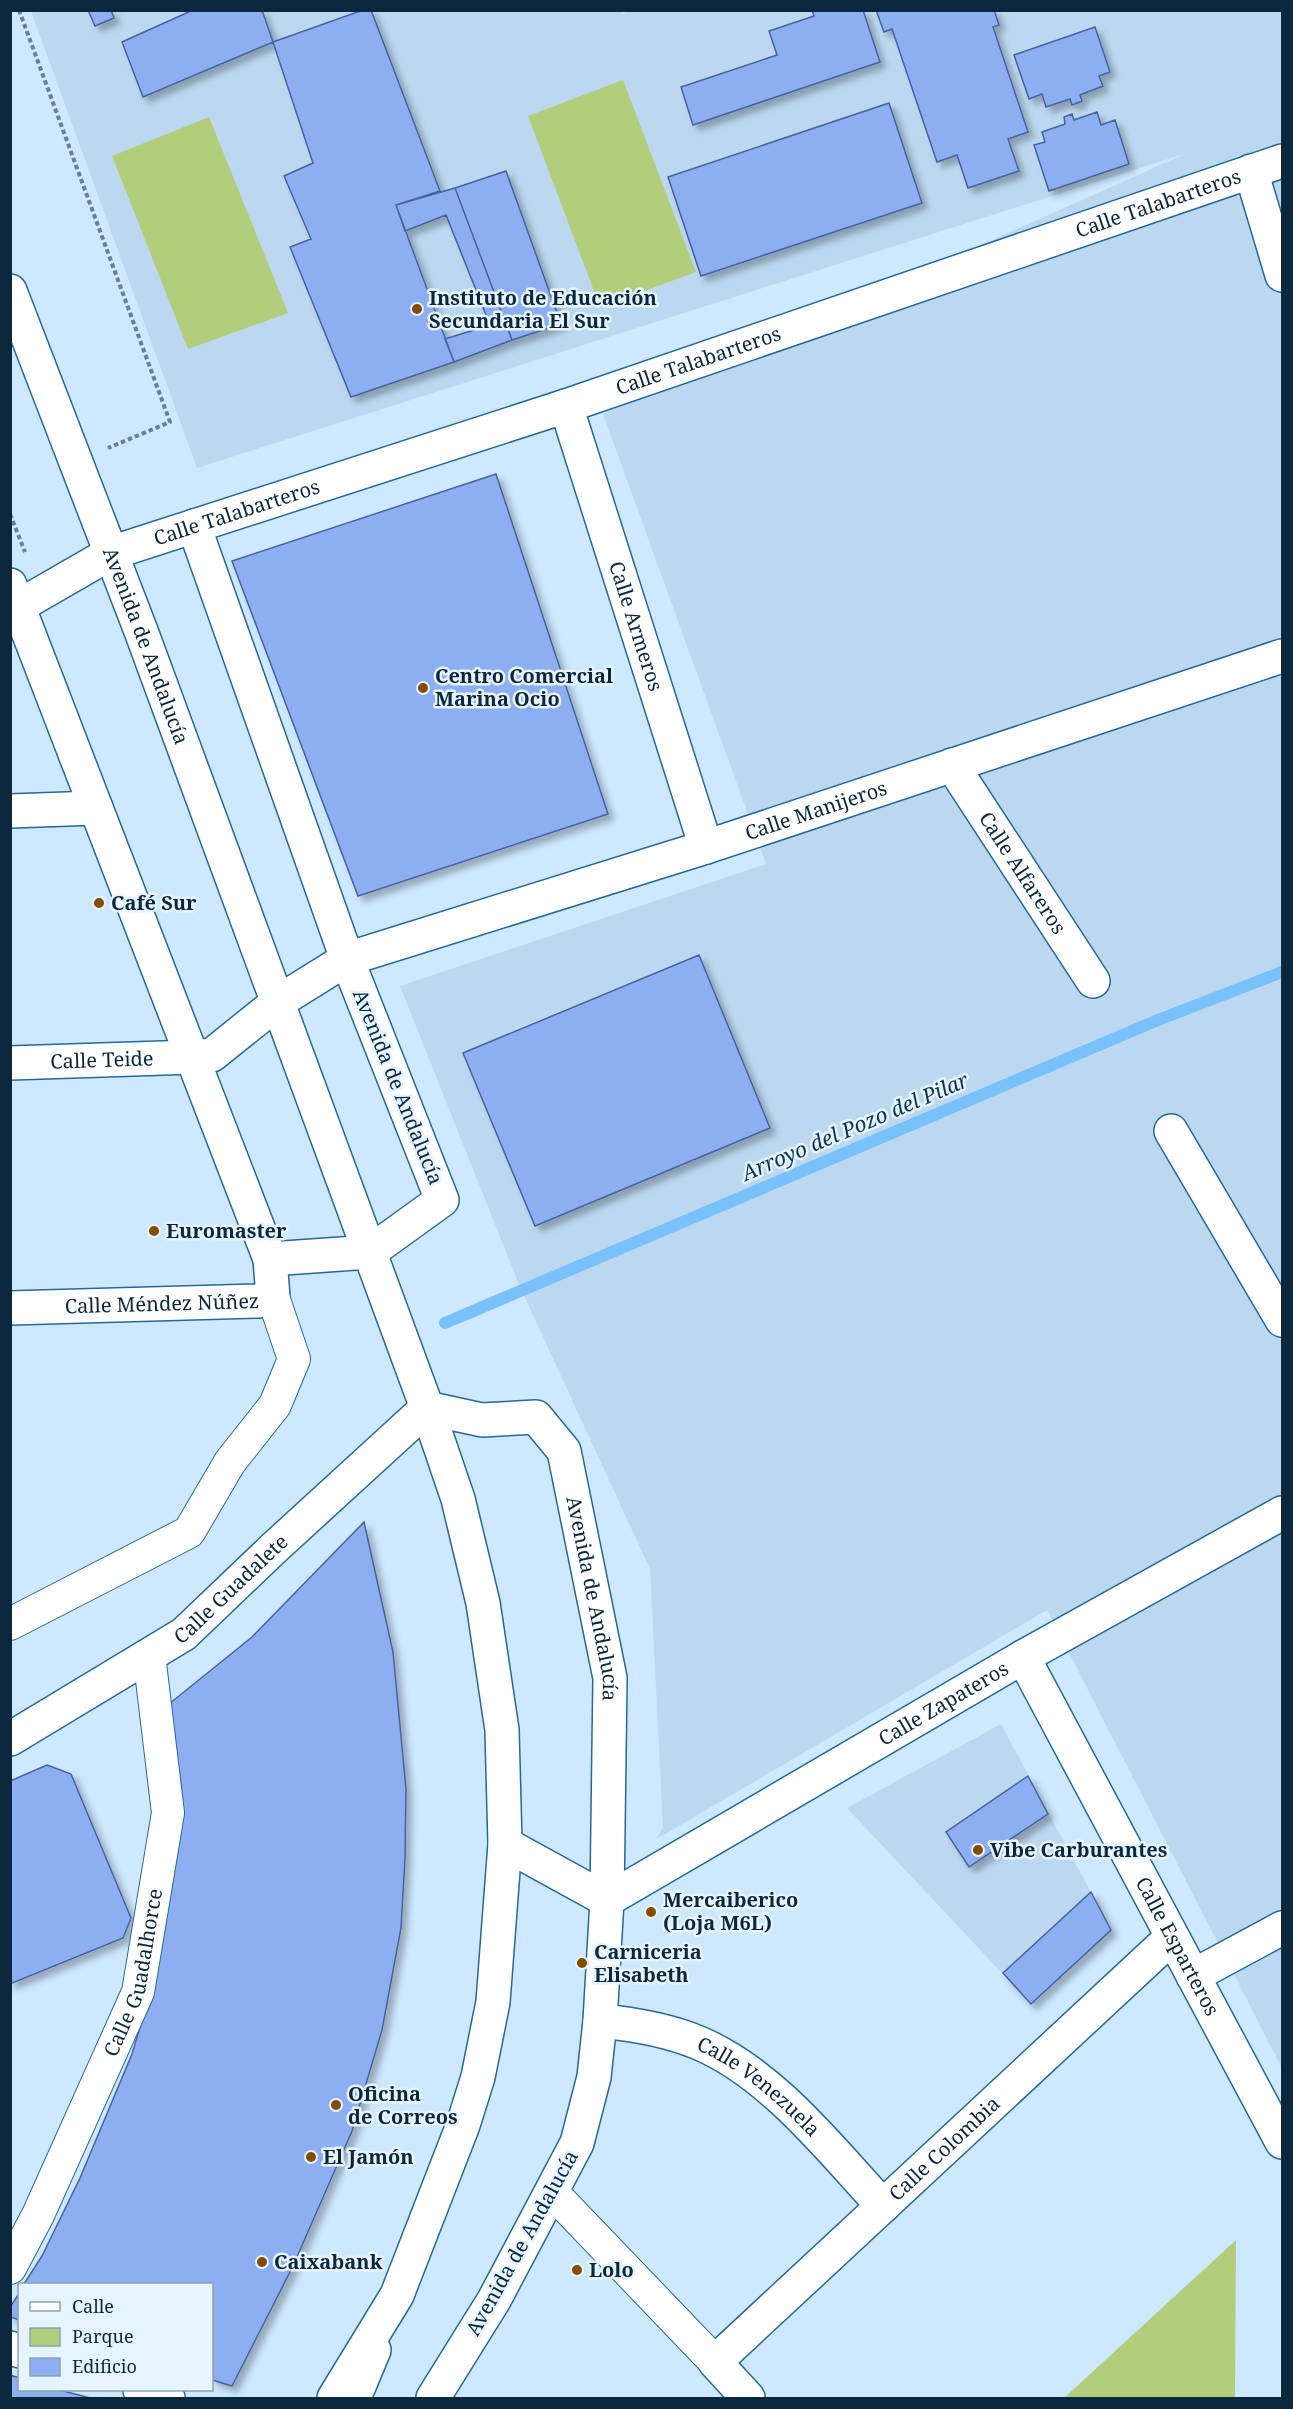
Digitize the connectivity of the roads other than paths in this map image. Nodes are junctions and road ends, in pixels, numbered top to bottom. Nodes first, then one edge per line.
1 (1282, 161) edge
2 (1251, 171) junction
3 (1282, 275) edge
4 (10, 291) edge
5 (566, 406) junction
6 (194, 526) junction
7 (111, 553) junction
8 (20, 598) edge
9 (1282, 656) edge
10 (952, 765) junction
11 (96, 807) junction
12 (10, 811) edge
13 (706, 847) junction
14 (347, 959) junction
15 (1093, 981) dead end
16 (278, 1002) junction
17 (194, 1058) junction
18 (10, 1063) edge
19 (1171, 1131) dead end
20 (370, 1252) junction
21 (270, 1259) junction
22 (273, 1297) junction
23 (10, 1308) edge
24 (1282, 1320) edge
25 (428, 1408) junction
26 (1282, 1513) edge
27 (10, 1624) edge
28 (149, 1655) junction
29 (1023, 1657) junction
30 (10, 1739) edge
31 (505, 1844) junction
32 (607, 1900) junction
33 (1282, 1928) edge
34 (1172, 1937) junction
35 (1193, 1976) junction
36 (600, 2021) junction
37 (1281, 2135) edge
38 (552, 2192) junction
39 (883, 2206) junction
40 (10, 2268) edge
41 (397, 2295) junction
42 (373, 2338) junction
43 (729, 2385) edge
44 (144, 2391) edge
45 (168, 2398) edge
46 (315, 2398) edge
47 (334, 2398) edge
48 (354, 2398) edge
49 (433, 2398) edge

1 - 2 main road, Calle Talabarteros
2 - 3 main road
2 - 5 main road, Calle Talabarteros
4 - 7 main road, Avenida de Andalucía
5 - 6 main road, Calle Talabarteros
5 - 13 main road, Calle Armeros
6 - 7 main road, Calle Talabarteros
6 - 14 main road, Avenida de Andalucía
7 - 8 main road, Calle Talabarteros
7 - 16 main road, Avenida de Andalucía
8 - 11 main road
9 - 10 main road, Calle Manijeros
10 - 13 main road, Calle Manijeros
10 - 15 main road, Calle Alfareros
11 - 12 main road
11 - 17 main road
13 - 14 main road, Calle Manijeros
14 - 16 main road
14 - 20 main road, Avenida de Andalucía
16 - 17 main road
16 - 20 main road, Avenida de Andalucía
17 - 18 main road, Calle Teide
17 - 21 main road
19 - 24 main road
20 - 21 main road
20 - 25 main road, Avenida de Andalucía
21 - 22 main road, Calle Méndez Núñez
22 - 23 main road, Calle Méndez Núñez
22 - 27 street
25 - 28 main road, Calle Guadalete
25 - 31 main road, Avenida de Andalucía
25 - 32 main road, Avenida de Andalucía
26 - 29 main road, Calle Zapateros
28 - 30 main road, Calle Guadalete
28 - 40 street, Calle Guadalhorce
29 - 32 main road, Calle Zapateros
29 - 34 main road, Calle Esparteros
31 - 32 main road
31 - 41 main road, Avenida de Andalucía
32 - 36 main road, Avenida de Andalucía
33 - 35 main road
34 - 35 main road, Calle Esparteros
34 - 39 main road, Calle Colombia
35 - 37 main road, Calle Esparteros
36 - 38 main road, Avenida de Andalucía
36 - 39 main road, Calle Venezuela
38 - 43 street
38 - 49 main road, Avenida de Andalucía
39 - 43 main road, Calle Colombia
41 - 42 main road, Avenida de Andalucía
41 - 48 main road, Avenida de Andalucía
42 - 46 main road, Avenida de Andalucía
42 - 47 main road, Avenida de Andalucía
44 - 45 main road

